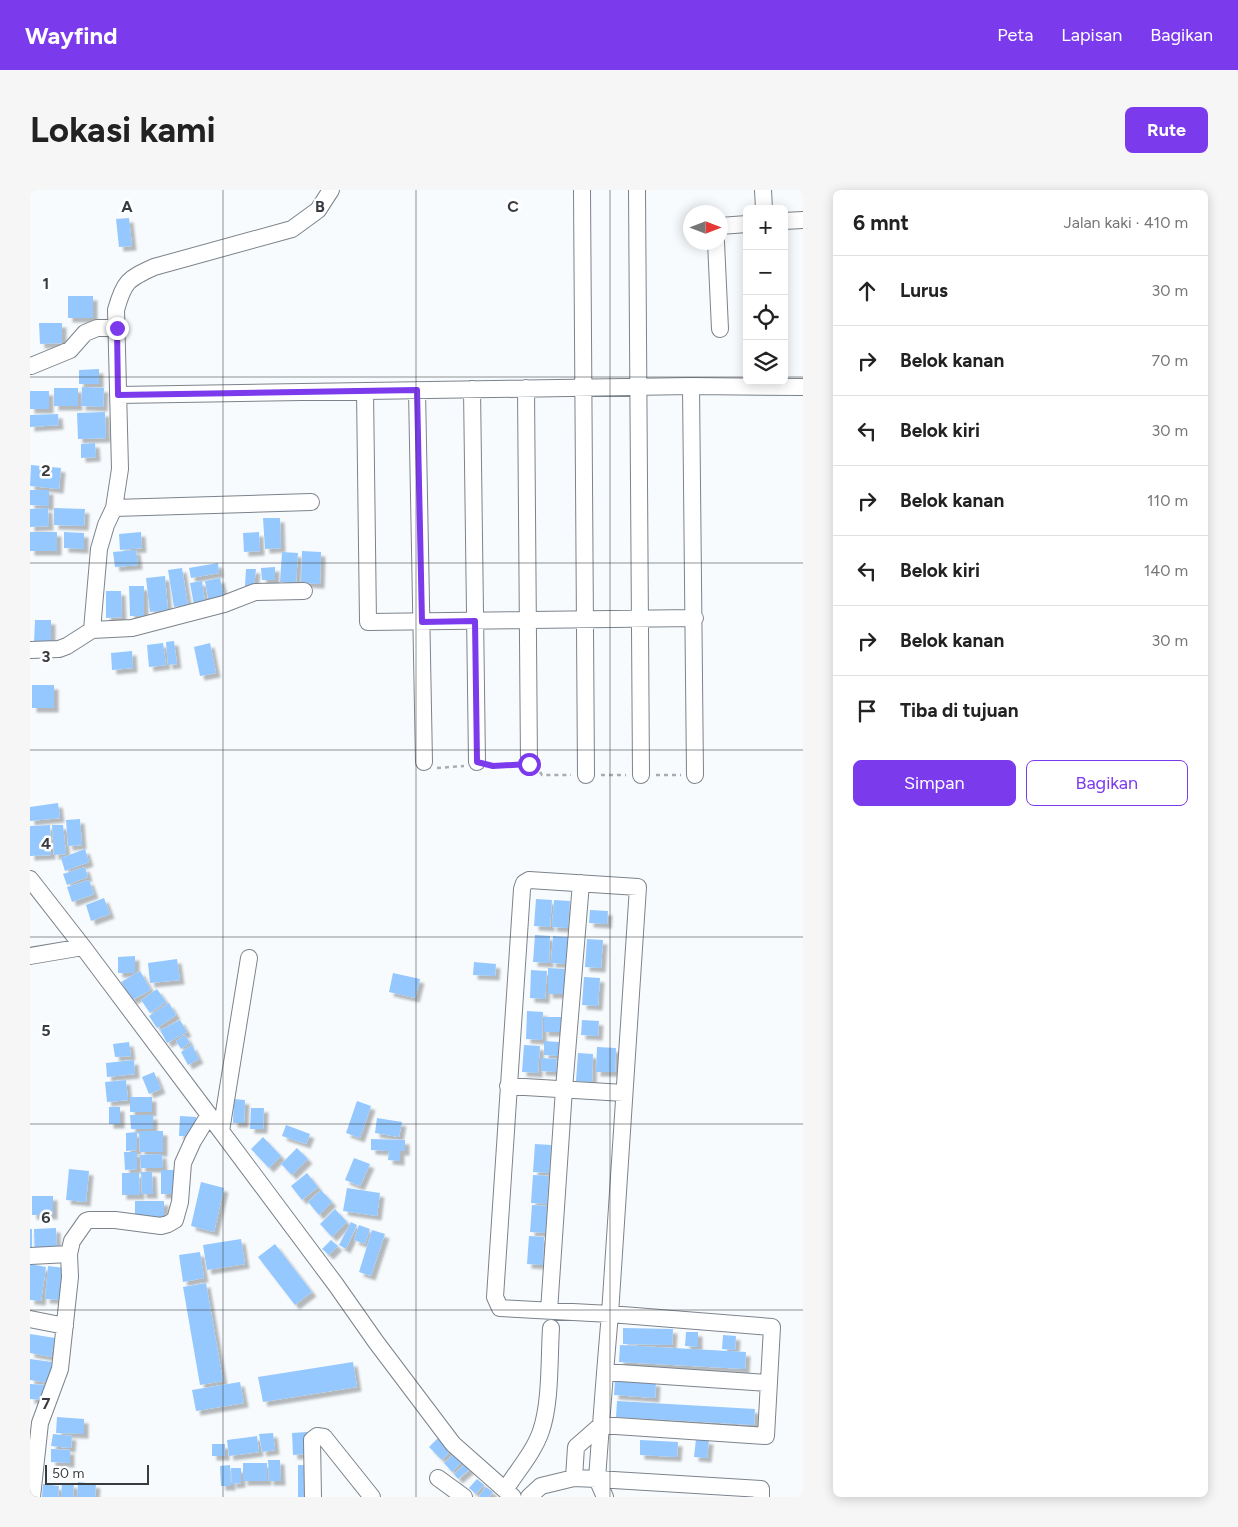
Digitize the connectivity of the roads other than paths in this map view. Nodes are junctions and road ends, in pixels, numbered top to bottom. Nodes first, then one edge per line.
1 (330, 190) edge
2 (582, 190) edge
3 (637, 190) edge
4 (763, 190) edge
5 (764, 205) edge
6 (803, 220) edge
7 (788, 221) edge
8 (743, 224) edge
9 (728, 225) edge
10 (716, 250) edge
11 (117, 328) junction
12 (720, 329) dead end
13 (31, 366) edge
14 (638, 386) junction
15 (691, 386) junction
16 (583, 387) junction
17 (803, 387) edge
18 (526, 388) junction
19 (472, 389) junction
20 (417, 390) junction
21 (365, 391) junction
22 (118, 395) junction
23 (311, 502) dead end
24 (114, 508) junction
25 (304, 591) dead end
26 (695, 618) junction
27 (640, 619) junction
28 (527, 620) junction
29 (585, 620) junction
30 (475, 621) junction
31 (422, 622) junction
32 (92, 630) junction
33 (30, 650) edge
34 (424, 762) road end
35 (477, 762) road end
36 (529, 764) road end
37 (586, 774) road end
38 (695, 774) road end
39 (641, 775) road end
40 (30, 879) edge
41 (581, 884) junction
42 (83, 947) junction
43 (30, 956) edge
44 (249, 958) dead end
45 (508, 1086) junction
46 (564, 1089) junction
47 (624, 1093) junction
48 (209, 1114) junction
49 (221, 1131) junction
50 (69, 1254) junction
51 (30, 1256) edge
52 (549, 1311) junction
53 (610, 1314) junction
54 (30, 1319) edge
55 (65, 1326) junction
56 (551, 1328) dead end
57 (605, 1372) junction
58 (769, 1383) junction
59 (601, 1426) junction
60 (438, 1478) dead end
61 (574, 1478) junction
62 (596, 1479) junction
63 (509, 1493) edge
64 (32, 1497) edge
65 (313, 1497) edge
66 (372, 1497) edge
67 (464, 1497) edge
68 (529, 1497) edge
69 (604, 1497) edge
70 (761, 1497) edge

1 - 11 street
2 - 16 street
3 - 14 street
4 - 5 street
6 - 7 street
8 - 9 street
10 - 12 street
11 - 13 street
11 - 22 street
14 - 15 street
14 - 16 street
14 - 27 street
15 - 17 street
15 - 26 street
16 - 18 street
16 - 29 street
18 - 19 street
18 - 28 street
19 - 20 street
19 - 30 street
20 - 21 street
20 - 31 street
21 - 22 street
21 - 31 street
22 - 24 street
23 - 24 street
24 - 32 street
25 - 32 street
26 - 27 street
26 - 38 street
27 - 29 street
27 - 39 street
28 - 29 street
28 - 30 street
28 - 36 street
29 - 37 street
30 - 31 street
30 - 35 street
31 - 34 street
32 - 33 street
40 - 42 street
41 - 45 street
41 - 46 street
41 - 47 street
42 - 43 street
42 - 48 street
44 - 49 street
45 - 46 street
45 - 52 street
46 - 47 street
46 - 52 street
47 - 53 street
48 - 49 street
48 - 50 street
49 - 63 street
50 - 51 street
50 - 55 street
52 - 53 street
53 - 57 street
53 - 58 street
54 - 55 street
55 - 64 street
56 - 63 street
57 - 58 street
57 - 59 street
58 - 59 street
59 - 61 street
59 - 62 street
60 - 67 street
61 - 62 street
61 - 68 street
62 - 69 street
62 - 70 street
65 - 66 street

